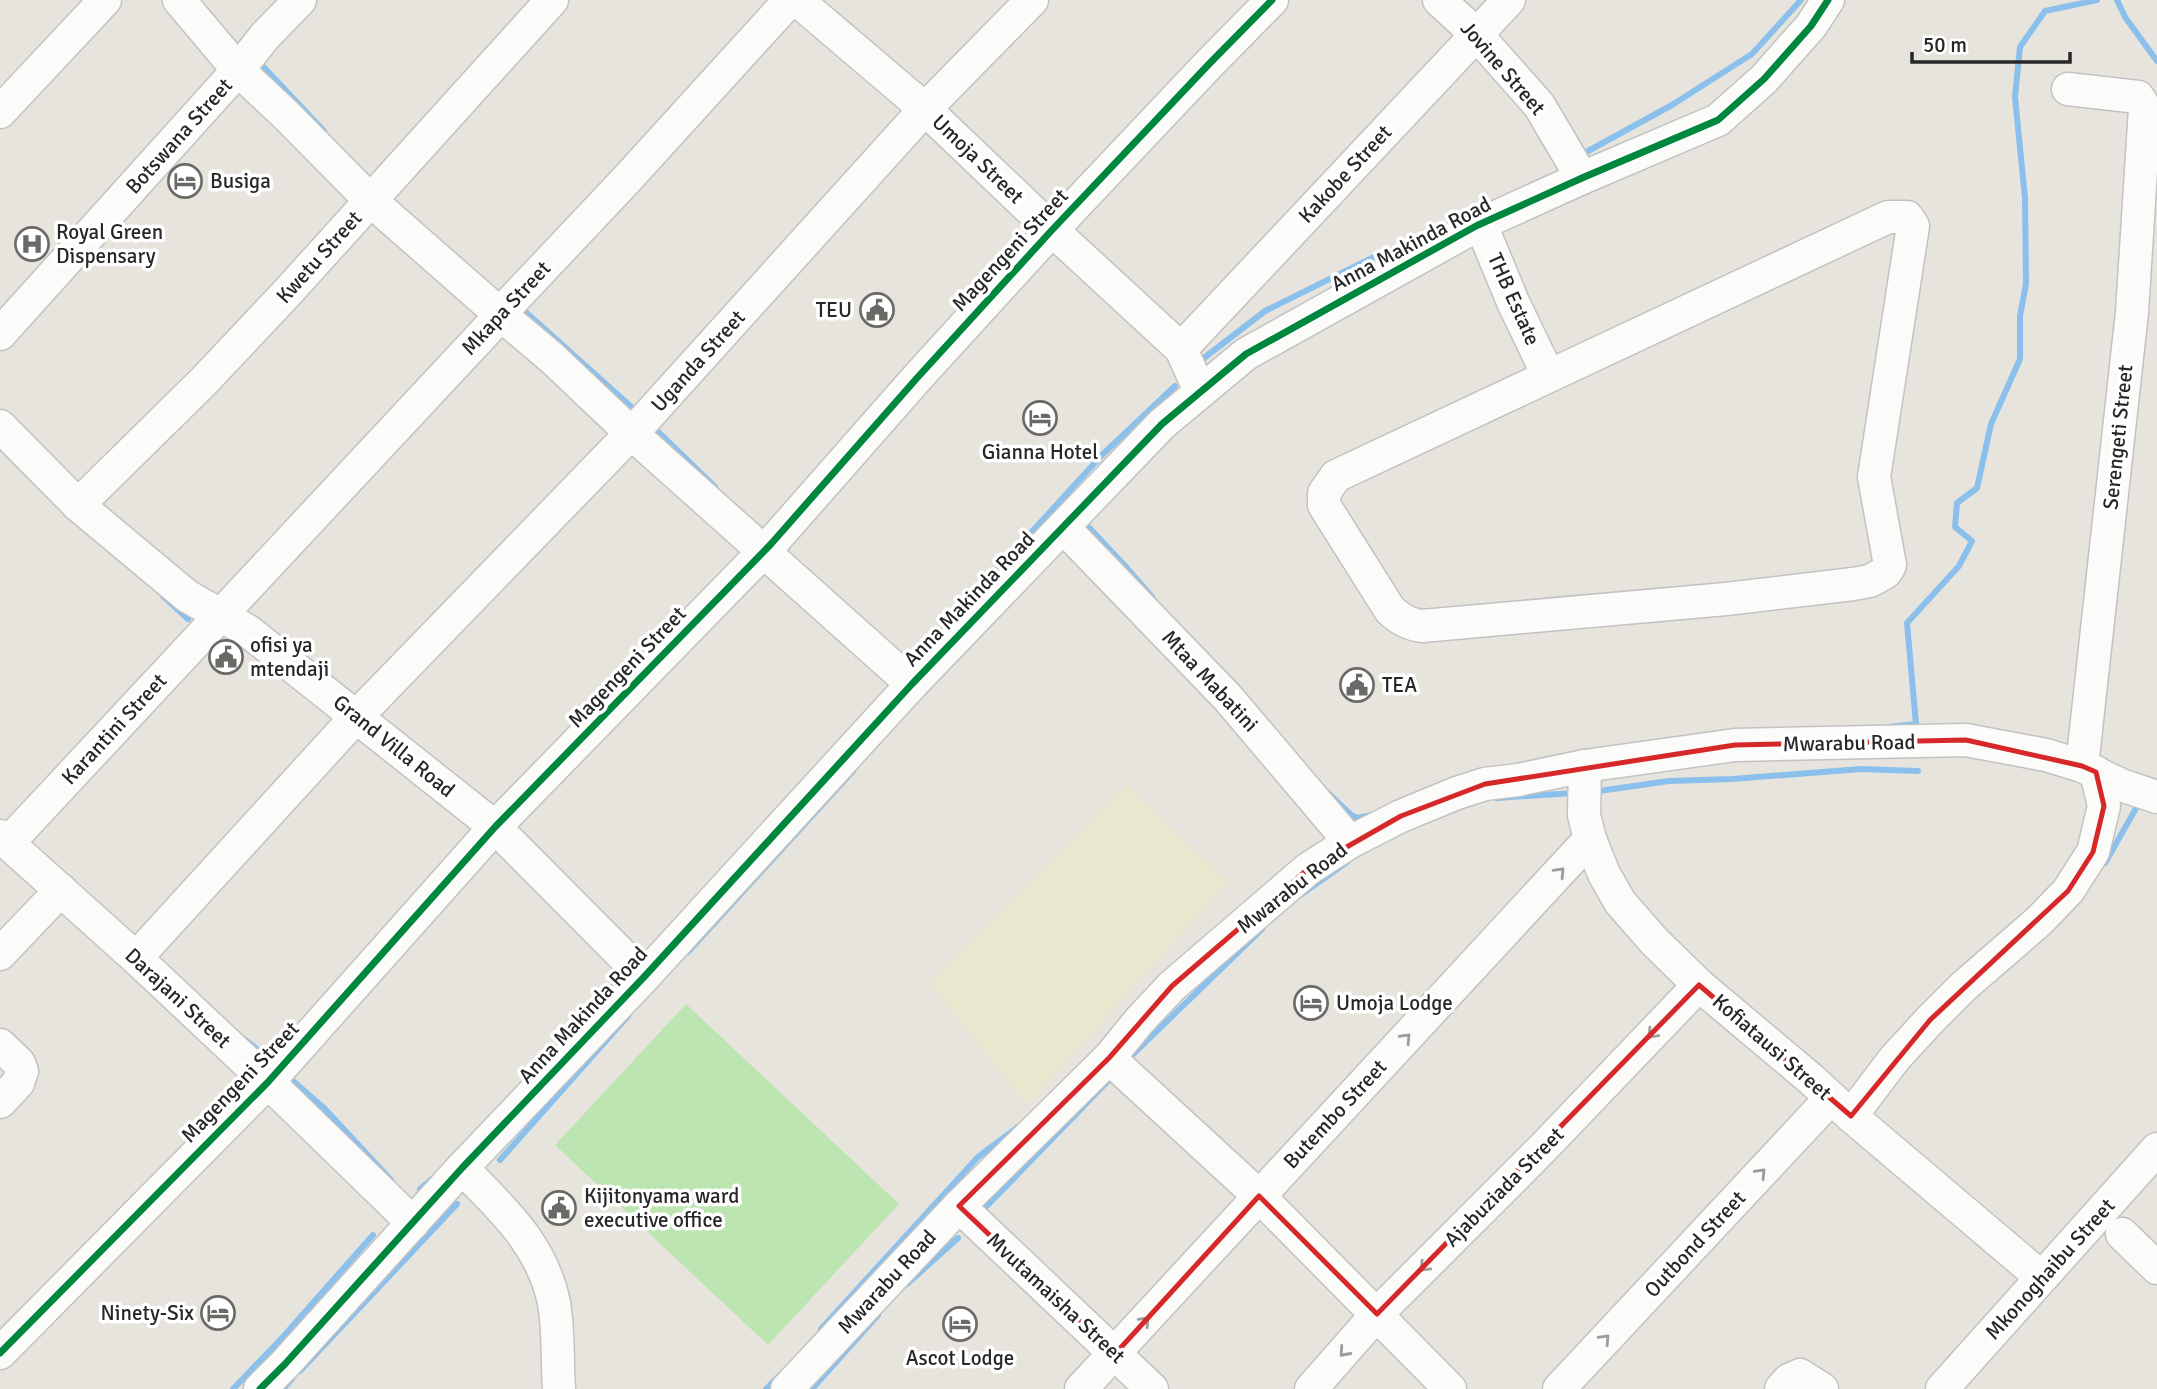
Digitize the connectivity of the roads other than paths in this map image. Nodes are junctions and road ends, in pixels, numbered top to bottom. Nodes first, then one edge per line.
1 (105, 0) edge
2 (179, 0) edge
3 (300, 0) edge
4 (552, 0) edge
5 (790, 0) edge
6 (797, 0) edge
7 (1032, 0) edge
8 (1272, 0) edge
9 (1439, 0) edge
10 (1509, 0) edge
11 (1828, 0) edge
12 (1476, 34) junction
13 (238, 70) junction
14 (2068, 89) dead end
15 (925, 109) junction
16 (0, 112) edge
17 (1582, 178) junction
18 (370, 200) junction
19 (1476, 226) junction
20 (1052, 230) junction
21 (501, 315) junction
22 (0, 334) edge
23 (1181, 349) junction
24 (1548, 375) junction
25 (1200, 391) junction
26 (0, 426) edge
27 (631, 433) junction
28 (78, 505) junction
29 (1063, 527) junction
30 (764, 551) junction
31 (221, 614) junction
32 (912, 684) junction
33 (357, 716) junction
34 (1585, 766) junction
35 (2089, 769) junction
36 (2157, 797) edge
37 (495, 827) junction
38 (1590, 839) junction
39 (4, 840) edge
40 (1350, 842) junction
41 (61, 891) junction
42 (0, 954) edge
43 (136, 958) junction
44 (644, 977) junction
45 (1699, 985) junction
46 (0, 1045) edge
47 (1109, 1058) junction
48 (268, 1082) junction
49 (0, 1102) edge
50 (1841, 1107) junction
51 (2157, 1149) edge
52 (462, 1168) junction
53 (1259, 1196) junction
54 (959, 1206) junction
55 (413, 1223) junction
56 (2122, 1234) dead end
57 (2157, 1268) edge
58 (2042, 1278) junction
59 (1377, 1314) junction
60 (0, 1353) edge
61 (1115, 1354) junction
62 (260, 1389) edge
63 (559, 1389) edge
64 (788, 1389) edge
65 (1081, 1389) edge
66 (1152, 1389) edge
67 (1311, 1389) edge
68 (1450, 1389) edge
69 (1559, 1389) edge
70 (1781, 1389) edge
71 (1822, 1389) edge
72 (1942, 1389) edge

1 - 16 street
2 - 13 street
3 - 13 street, Botswana Street
4 - 18 street, Kwetu Street
5 - 21 street, Mkapa Street
6 - 15 street, Umoja Street
7 - 15 street, Uganda Street
8 - 20 street, Magengeni Street
9 - 12 street, Jovine Street
10 - 12 street, Kakobe Street
11 - 17 street, Anna Makinda Road
12 - 17 street, Jovine Street
12 - 23 street, Kakobe Street
13 - 18 street
13 - 22 street, Botswana Street
14 - 35 street, Serengeti Street
15 - 20 street, Umoja Street
15 - 27 street, Uganda Street
17 - 19 street, Anna Makinda Road
18 - 21 street
18 - 28 street, Kwetu Street
19 - 24 street, THB Estate
19 - 25 street, Anna Makinda Road
20 - 23 street, Umoja Street
20 - 30 street, Magengeni Street
21 - 27 street
21 - 31 street, Mkapa Street
23 - 25 street, Umoja Street
24 - 24 street
25 - 29 street, Anna Makinda Road
26 - 28 street, Grand Villa Road
27 - 30 street
27 - 33 street, Uganda Street
28 - 31 street, Grand Villa Road
29 - 32 street, Anna Makinda Road
29 - 40 street, Mtaa Mabatini
30 - 32 street
30 - 37 street, Magengeni Street
31 - 33 street, Grand Villa Road
31 - 39 street, Karantini Street
32 - 44 street, Anna Makinda Road
33 - 37 street, Grand Villa Road
33 - 43 street, Uganda Street
34 - 35 street, Mwarabu Road
34 - 38 street, Kofiatausi Street
34 - 40 street, Mwarabu Road
35 - 36 street, Mwarabu Road
35 - 50 street, Outbond Street
37 - 44 street, Grand Villa Road
37 - 48 street, Magengeni Street
38 - 45 street, Kofiatausi Street
53 -> 38 street, Butembo Street
39 - 41 street, Darajani Street
40 - 47 street, Mwarabu Road
41 - 42 street
41 - 43 street, Darajani Street
43 - 48 street, Darajani Street
44 - 52 street, Anna Makinda Road
45 - 50 street, Kofiatausi Street
45 -> 59 street, Ajabuziada Street
46 - 49 street
47 - 53 street
47 - 54 street, Mwarabu Road
48 - 55 street, Darajani Street
48 - 60 street, Magengeni Street
50 - 58 street, Kofiatausi Street
69 -> 50 street, Outbond Street
51 - 58 street, Mkonoghaibu Street
52 - 55 street, Anna Makinda Road
52 - 63 street
53 - 59 street
61 -> 53 street, Butembo Street
54 - 61 street, Mvutamaisha Street
54 - 64 street, Mwarabu Road
55 - 62 street, Anna Makinda Road
56 - 57 street
58 - 72 street, Mkonoghaibu Street
59 -> 67 street, Ajabuziada Street
59 - 68 street
61 - 65 street, Butembo Street
61 - 66 street, Mvutamaisha Street
70 - 71 street

